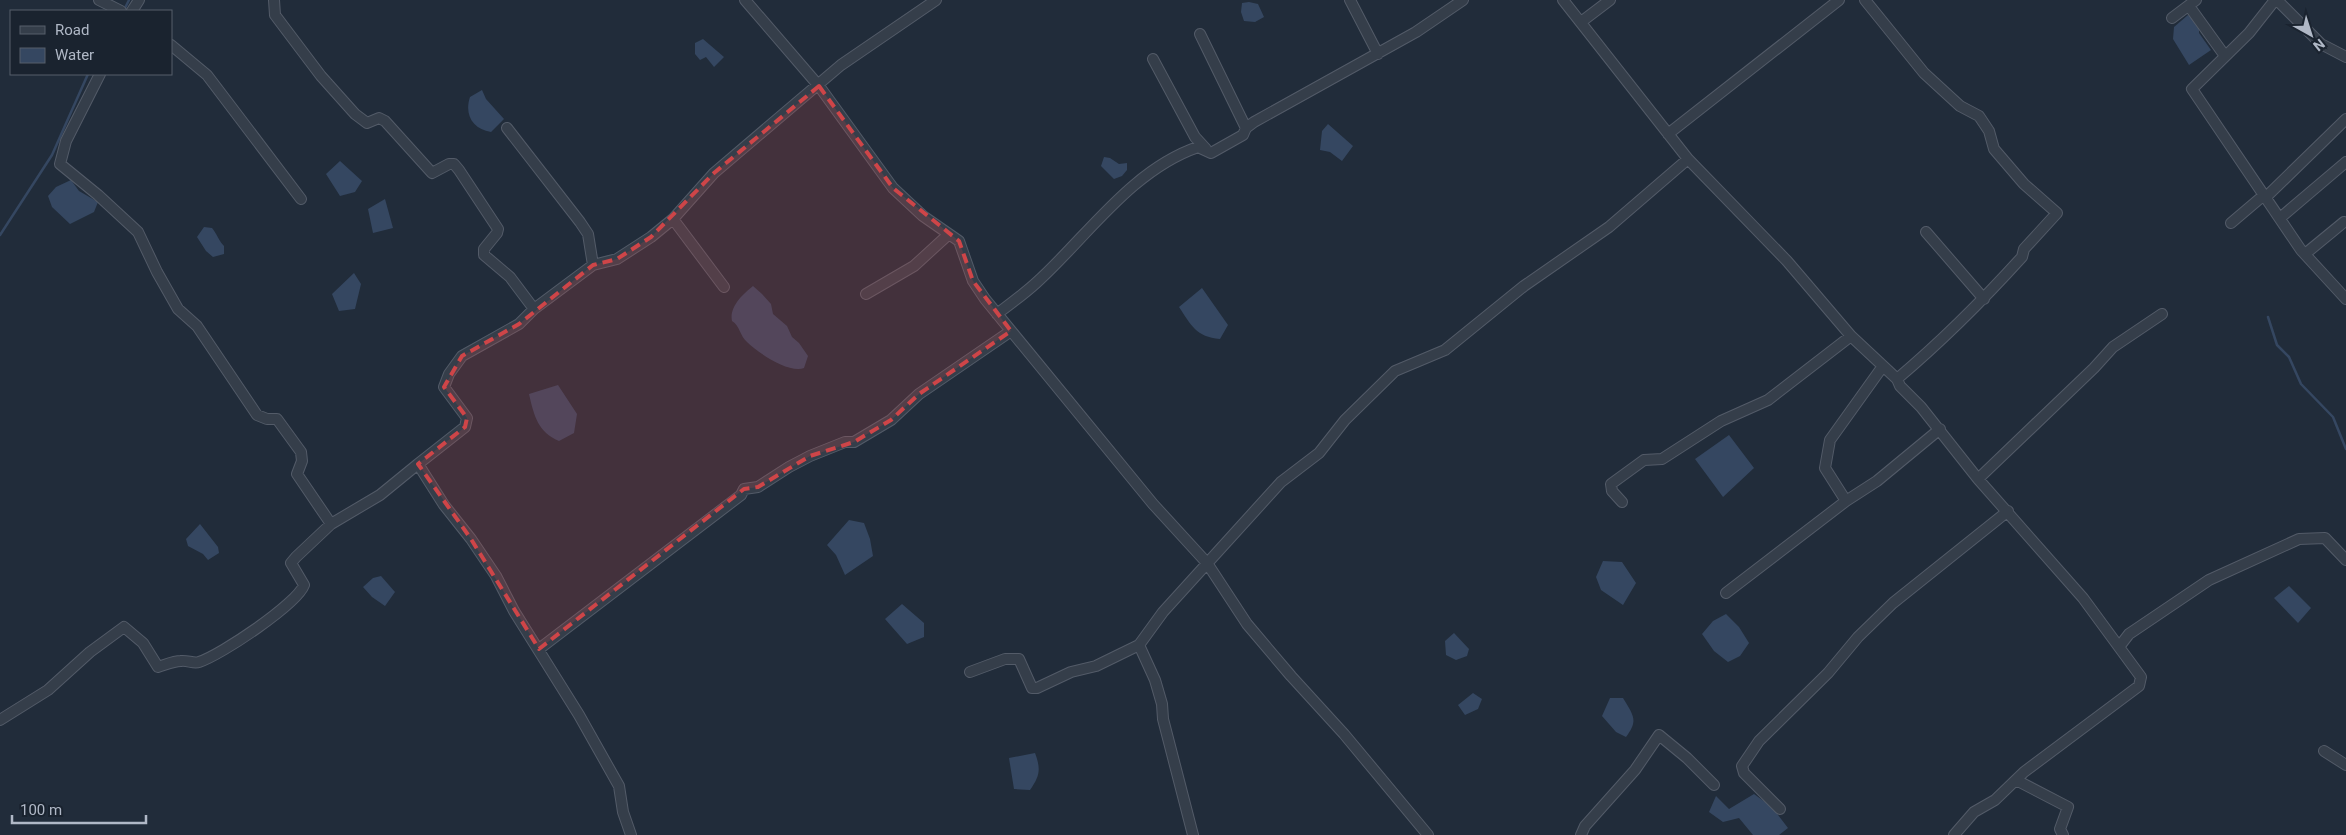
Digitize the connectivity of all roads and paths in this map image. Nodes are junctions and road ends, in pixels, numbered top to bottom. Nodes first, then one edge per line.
1 (98, 0) edge
2 (274, 0) edge
3 (745, 0) edge
4 (936, 0) edge
5 (1350, 0) edge
6 (1463, 0) edge
7 (1563, 0) edge
8 (1610, 0) edge
9 (1839, 0) edge
10 (1865, 0) edge
11 (2276, 0) edge
12 (2192, 3) edge
13 (118, 10) edge
14 (2172, 18) dead end
15 (1581, 22) junction
16 (1200, 34) dead end
17 (172, 46) edge
18 (1378, 54) junction
19 (2225, 56) junction
20 (2346, 57) edge
21 (1153, 59) dead end
22 (99, 75) edge
23 (819, 86) junction
24 (2346, 119) edge
25 (507, 128) dead end
26 (1246, 128) junction
27 (1668, 134) junction
28 (1211, 153) junction
29 (1688, 159) junction
30 (2346, 162) edge
31 (2265, 196) junction
32 (301, 199) dead end
33 (2280, 218) junction
34 (673, 219) junction
35 (2344, 222) dead end
36 (2231, 223) dead end
37 (1926, 232) dead end
38 (949, 234) junction
39 (2305, 254) junction
40 (594, 265) junction
41 (724, 287) dead end
42 (866, 294) dead end
43 (1984, 299) junction
44 (2346, 299) edge
45 (534, 309) junction
46 (997, 314) junction
47 (2162, 314) dead end
48 (1011, 331) junction
49 (1851, 336) junction
50 (1883, 366) junction
51 (1897, 379) junction
52 (1940, 429) junction
53 (418, 464) junction
54 (1978, 479) junction
55 (1846, 501) junction
56 (1622, 502) dead end
57 (2008, 511) junction
58 (331, 524) junction
59 (2346, 560) edge
60 (1207, 563) junction
61 (1726, 594) dead end
62 (1139, 644) junction
63 (2118, 647) junction
64 (539, 649) junction
65 (970, 672) dead end
66 (0, 720) edge
67 (2324, 751) dead end
68 (2346, 765) edge
69 (2016, 780) junction
70 (1714, 785) dead end
71 (1780, 809) dead end
72 (632, 835) edge
73 (1194, 835) edge
74 (1428, 835) edge
75 (1581, 835) edge
76 (1954, 835) edge
77 (2063, 835) edge

1 - 13 street
2 - 45 street
3 - 23 street
4 - 23 street
5 - 18 street
6 - 18 street
7 - 15 street
8 - 15 street
9 - 27 street
10 - 43 street
11 - 19 street
11 - 20 street
12 - 14 street
12 - 19 street
15 - 27 street
16 - 26 street
17 - 32 street
18 - 26 street
19 - 31 street
21 - 28 street
22 - 58 street
23 - 34 street
23 - 38 street
24 - 31 street
25 - 40 street
26 - 28 street
27 - 29 street
28 - 46 street
29 - 49 street
29 - 60 street
30 - 33 street
31 - 33 street
31 - 36 street
33 - 39 street
34 - 40 street
34 - 41 street
35 - 39 street
37 - 43 street
38 - 42 street
38 - 46 street
39 - 44 street
40 - 45 street
43 - 51 street
45 - 53 street
46 - 48 street
47 - 54 street
48 - 60 street
48 - 64 street
49 - 50 street
49 - 56 street
50 - 51 street
50 - 55 street
51 - 52 street
52 - 54 street
52 - 55 street
53 - 58 street
53 - 64 street
54 - 57 street
55 - 61 street
57 - 63 street
57 - 71 street
58 - 66 street
59 - 63 street
60 - 62 street
60 - 74 street
62 - 65 street
62 - 73 street
63 - 69 street
64 - 72 street
67 - 68 street
69 - 76 street
69 - 77 street
70 - 75 street

